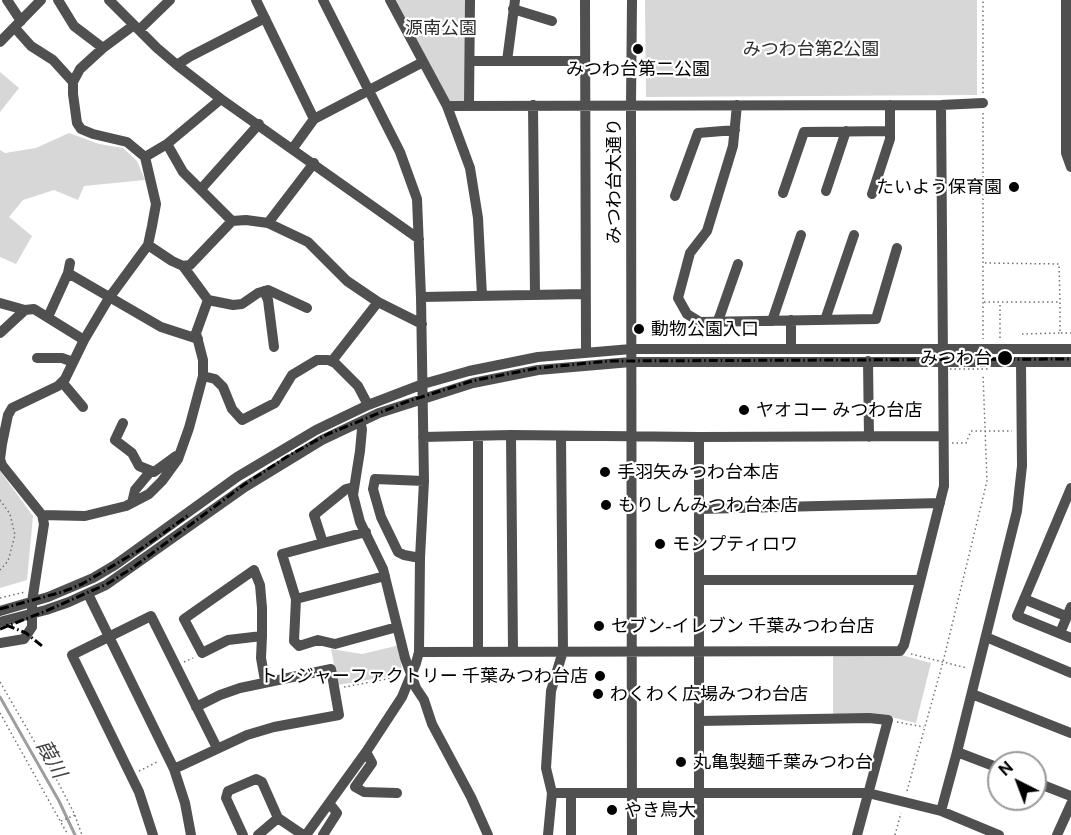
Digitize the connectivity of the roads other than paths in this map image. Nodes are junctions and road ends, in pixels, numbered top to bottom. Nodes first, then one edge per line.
1 (7, 0) edge
2 (41, 0) edge
3 (58, 0) edge
4 (109, 0) edge
5 (170, 0) edge
6 (256, 0) edge
7 (323, 0) edge
8 (390, 0) edge
9 (470, 0) edge
10 (585, 0) edge
11 (632, 0) edge
12 (1066, 0) edge
13 (514, 4) edge
14 (265, 18) junction
15 (552, 21) dead end
16 (18, 24) junction
17 (136, 27) junction
18 (0, 42) edge
19 (103, 48) junction
20 (470, 61) junction
21 (507, 61) junction
22 (585, 61) junction
23 (423, 62) junction
24 (177, 65) junction
25 (73, 82) junction
26 (369, 91) junction
27 (221, 99) junction
28 (983, 103) road end
29 (469, 104) junction
30 (533, 105) junction
31 (585, 105) junction
32 (631, 105) junction
33 (737, 105) junction
34 (890, 105) junction
35 (941, 105) junction
36 (447, 106) junction
37 (315, 119) junction
38 (259, 124) junction
39 (735, 130) junction
40 (846, 131) junction
41 (890, 131) junction
42 (1068, 138) edge
43 (167, 144) junction
44 (293, 148) junction
45 (145, 157) junction
46 (314, 164) junction
47 (1071, 167) edge
48 (201, 189) junction
49 (826, 190) dead end
50 (783, 193) dead end
51 (872, 194) dead end
52 (675, 196) dead end
53 (232, 221) junction
54 (268, 223) junction
55 (801, 235) dead end
56 (854, 235) dead end
57 (419, 238) junction
58 (148, 245) junction
59 (897, 248) dead end
60 (738, 264) dead end
61 (183, 266) junction
62 (264, 291) junction
63 (585, 294) junction
64 (535, 295) junction
65 (482, 296) junction
66 (421, 297) junction
67 (110, 298) junction
68 (208, 300) junction
69 (378, 302) junction
70 (0, 303) edge
71 (307, 308) dead end
72 (25, 310) junction
73 (48, 317) junction
74 (791, 320) junction
75 (825, 320) junction
76 (718, 321) junction
77 (772, 321) junction
78 (422, 324) junction
79 (0, 333) edge
80 (198, 339) junction
81 (84, 340) junction
82 (274, 346) dead end
83 (790, 349) junction
84 (631, 350) junction
85 (943, 350) junction
86 (1071, 350) edge
87 (586, 353) junction
88 (37, 358) dead end
89 (984, 360) junction
90 (332, 361) junction
91 (868, 361) junction
92 (73, 362) junction
93 (631, 362) junction
94 (1071, 362) edge
95 (1021, 363) junction
96 (947, 365) junction
97 (203, 376) junction
98 (62, 382) junction
99 (423, 384) junction
100 (422, 398) junction
101 (368, 405) junction
102 (83, 408) dead end
103 (360, 422) junction
104 (123, 423) dead end
105 (2, 424) edge
106 (511, 435) junction
107 (478, 436) junction
108 (561, 436) junction
109 (423, 437) junction
110 (632, 437) junction
111 (699, 437) junction
112 (869, 437) junction
113 (944, 440) junction
114 (180, 452) junction
115 (150, 472) junction
116 (424, 481) junction
117 (354, 488) junction
118 (1071, 488) edge
119 (132, 503) junction
120 (940, 503) junction
121 (699, 508) junction
122 (42, 514) junction
123 (366, 532) junction
124 (322, 543) junction
125 (420, 558) junction
126 (385, 576) junction
127 (699, 580) junction
128 (919, 580) junction
129 (88, 594) junction
130 (296, 598) junction
131 (1024, 599) junction
132 (1071, 607) edge
133 (32, 608) junction
134 (0, 611) edge
135 (1063, 615) dead end
136 (0, 622) edge
137 (397, 627) junction
138 (1060, 633) junction
139 (109, 636) junction
140 (262, 636) junction
141 (986, 636) junction
142 (1071, 638) edge
143 (0, 643) edge
144 (478, 651) junction
145 (513, 651) junction
146 (563, 651) junction
147 (632, 651) junction
148 (699, 651) junction
149 (418, 652) junction
150 (1071, 672) edge
151 (411, 677) junction
152 (266, 681) junction
153 (972, 694) junction
154 (196, 707) junction
155 (699, 721) junction
156 (1071, 733) edge
157 (217, 748) junction
158 (366, 752) junction
159 (957, 752) junction
160 (987, 763) edge
161 (174, 769) junction
162 (1047, 787) edge
163 (397, 793) dead end
164 (552, 793) junction
165 (571, 793) junction
166 (632, 793) junction
167 (699, 793) junction
168 (868, 793) junction
169 (1071, 796) edge
170 (329, 803) junction
171 (1071, 804) edge
172 (941, 812) junction
173 (278, 818) junction
174 (153, 835) edge
175 (191, 835) edge
176 (243, 835) edge
177 (258, 835) edge
178 (305, 835) edge
179 (323, 835) edge
180 (488, 835) edge
181 (548, 835) edge
182 (571, 835) edge
183 (632, 835) edge
184 (699, 835) edge
185 (857, 835) edge
186 (999, 835) edge
187 (1057, 835) edge

1 - 16 street
2 - 16 street
3 - 19 street
4 - 17 street
5 - 17 street
6 - 14 street
7 - 26 street
8 - 23 street
9 - 20 street
10 - 22 street
11 - 32 street, みつわ台大通り
12 - 42 street
13 - 15 street
13 - 21 street
14 - 24 street
14 - 37 street
16 - 18 street
16 - 25 street
17 - 19 street
17 - 24 street
19 - 25 street
20 - 21 street
20 - 29 street
21 - 22 street
22 - 31 street
23 - 26 street
23 - 36 street
24 - 27 street
25 - 45 street
26 - 37 street
26 - 57 street
27 - 38 street
27 - 43 street
28 - 35 street
29 - 30 street
29 - 36 street
30 - 31 street
30 - 64 street
31 - 32 street
31 - 63 street
32 - 33 street
32 - 84 street, みつわ台大通り
33 - 34 street
33 - 39 street
34 - 35 street
34 - 41 street
35 - 85 street
36 - 65 street
37 - 44 street
38 - 44 street
38 - 48 street
39 - 52 street
39 - 76 street
40 - 41 street
40 - 49 street
40 - 50 street
41 - 51 street
42 - 47 street
43 - 45 street
43 - 48 street
44 - 46 street
45 - 58 street
46 - 54 street
46 - 57 street
48 - 53 street
53 - 54 street
53 - 61 street
54 - 69 street
55 - 77 street
56 - 75 street
57 - 66 street
58 - 61 street
58 - 67 street
59 - 75 street
60 - 76 street
61 - 68 street
62 - 68 street
62 - 71 street
62 - 82 street
63 - 64 street
63 - 87 street
64 - 65 street
65 - 66 street
66 - 78 street
67 - 73 street
67 - 80 street
67 - 81 street
68 - 80 street
69 - 78 street
69 - 90 street
70 - 72 street
72 - 73 street
72 - 79 street
73 - 81 street
74 - 75 street
74 - 77 street
74 - 83 street
76 - 77 street
78 - 99 street
80 - 97 street
81 - 92 street
83 - 84 street
83 - 85 street
84 - 87 street
84 - 93 street, みつわ台大通り
85 - 89 street
85 - 96 street
86 - 89 street
87 - 99 street
88 - 92 street
89 - 95 street
89 - 96 street
90 - 97 street
90 - 101 street
91 - 93 street
91 - 96 street
91 - 112 street
92 - 98 street
93 - 100 street
93 - 110 street, みつわ台大通り
94 - 95 street
95 - 141 street
96 - 113 street
97 - 114 street
98 - 102 street
98 - 105 street
99 - 100 street
99 - 101 street
100 - 103 street
100 - 109 street
101 - 133 street
103 - 117 street
103 - 129 street
104 - 115 street
105 - 122 street
106 - 107 street
106 - 108 street
106 - 145 street
107 - 109 street
107 - 144 street
108 - 110 street
108 - 146 street
109 - 116 street
110 - 111 street
110 - 147 street, みつわ台大通り
111 - 112 street
111 - 121 street
112 - 113 street
113 - 120 street
114 - 115 street
114 - 119 street
115 - 119 street
116 - 125 street
116 - 125 street
117 - 123 street
117 - 124 street
118 - 131 street
119 - 122 street
120 - 121 street
120 - 128 street
121 - 127 street
122 - 133 street
123 - 124 street
123 - 126 street
124 - 130 street
125 - 149 street
126 - 130 street
126 - 137 street
127 - 128 street
127 - 148 street
128 - 148 street
129 - 133 street
129 - 139 street
130 - 137 street
131 - 135 street
131 - 138 street
132 - 138 street
133 - 134 street
133 - 136 street
133 - 143 street
137 - 151 street
138 - 142 street
139 - 154 street
139 - 161 street
139 - 174 street
140 - 140 street
140 - 152 street
141 - 150 street
141 - 153 street
144 - 145 street
144 - 149 street
145 - 146 street
146 - 147 street
146 - 164 street
147 - 148 street
147 - 166 street, みつわ台大通り
148 - 155 street
149 - 151 street
151 - 158 street
151 - 180 street
152 - 154 street
152 - 157 street
153 - 156 street
153 - 159 street
154 - 157 street
155 - 167 street
155 - 168 street
157 - 161 street
158 - 163 street
158 - 170 street
159 - 160 street
159 - 172 street
161 - 175 street
162 - 169 street
164 - 165 street
164 - 181 street
165 - 166 street
165 - 182 street
166 - 167 street
166 - 183 street, みつわ台大通り
167 - 168 street
167 - 184 street
168 - 172 street
168 - 185 street
170 - 178 street
170 - 179 street
171 - 187 street
172 - 186 street
173 - 176 street
173 - 177 street
173 - 178 street

